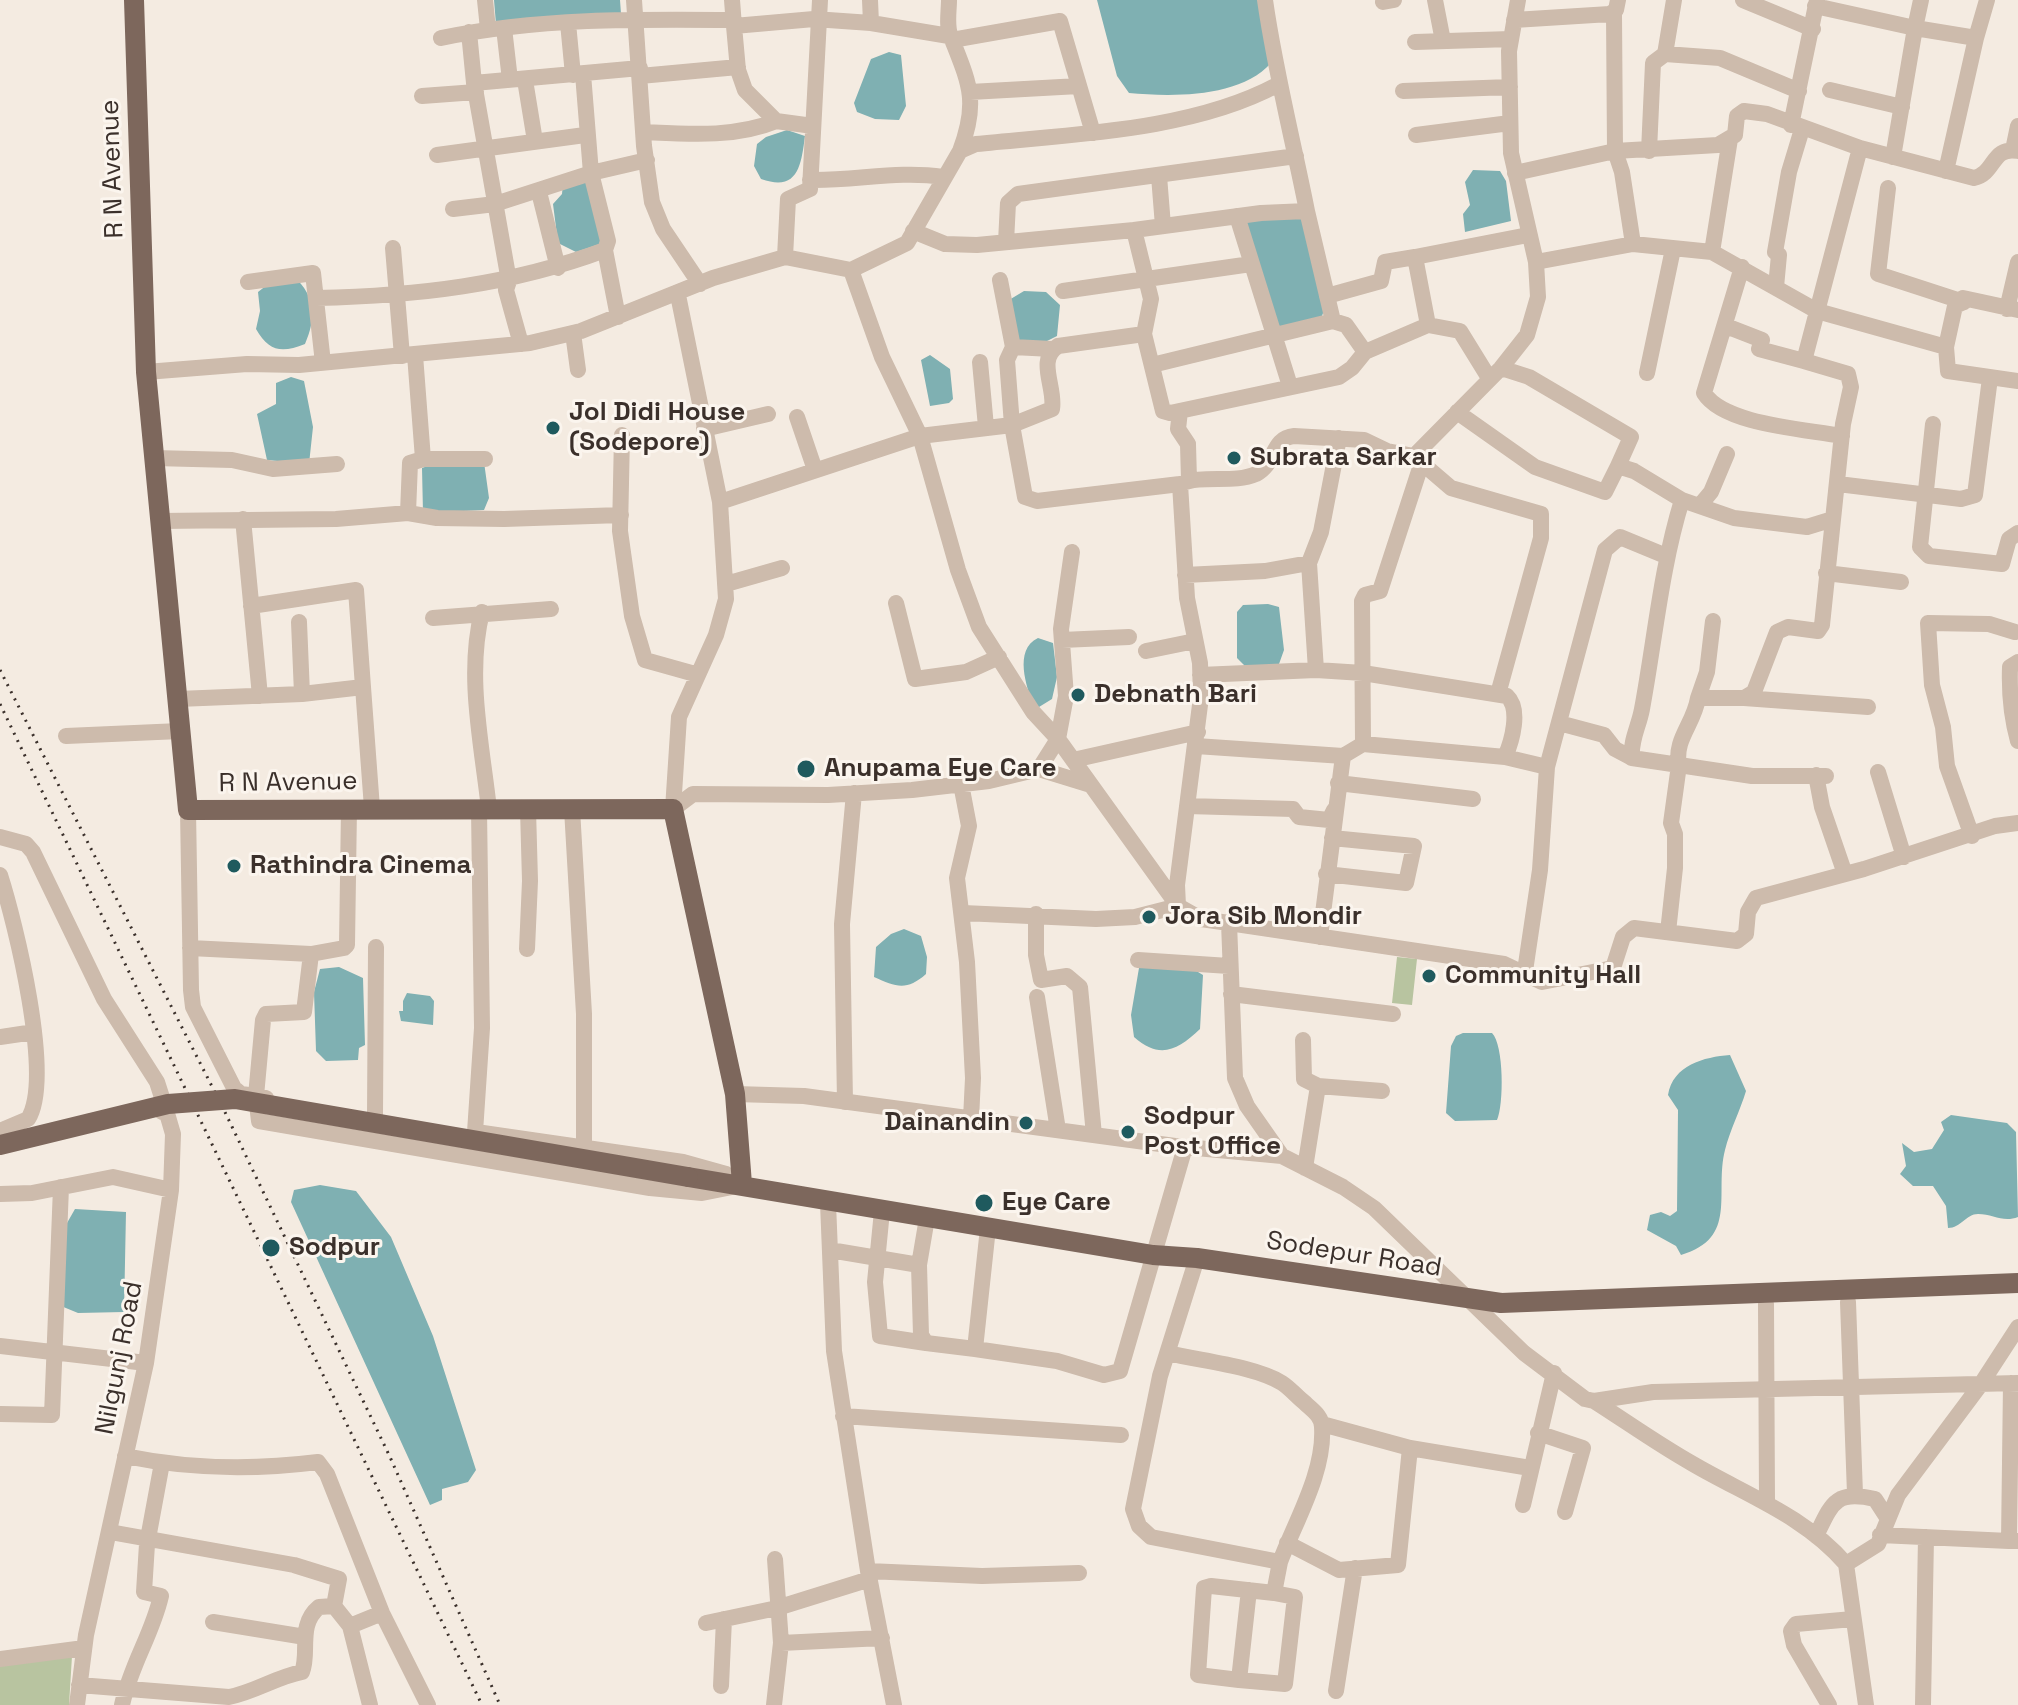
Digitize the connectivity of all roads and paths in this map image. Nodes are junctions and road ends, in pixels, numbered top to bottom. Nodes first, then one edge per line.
1 (134, 0) edge
2 (485, 0) edge
3 (634, 0) edge
4 (732, 0) edge
5 (820, 0) edge
6 (870, 0) edge
7 (949, 0) edge
8 (1265, 0) edge
9 (1435, 0) edge
10 (1518, 0) edge
11 (1674, 0) edge
12 (1743, 0) edge
13 (1886, 0) edge
14 (1921, 0) edge
15 (1987, 0) edge
16 (1816, 3) edge
17 (1616, 6) edge
18 (1882, 18) junction
19 (635, 19) junction
20 (821, 20) junction
21 (1514, 20) junction
22 (568, 23) junction
23 (734, 23) junction
24 (871, 23) junction
25 (496, 28) junction
26 (1915, 28) junction
27 (1813, 29) junction
28 (469, 32) junction
29 (441, 38) dead end
30 (951, 38) junction
31 (1976, 38) junction
32 (1511, 39) junction
33 (1443, 41) junction
34 (1415, 42) dead end
35 (1665, 54) junction
36 (738, 67) junction
37 (640, 72) junction
38 (578, 74) junction
39 (518, 80) junction
40 (1277, 85) junction
41 (1079, 86) junction
42 (475, 87) junction
43 (1510, 87) junction
44 (1830, 90) dead end
45 (1403, 91) dead end
46 (1799, 91) junction
47 (970, 92) junction
48 (422, 96) dead end
49 (1902, 107) junction
50 (776, 121) junction
51 (1510, 123) junction
52 (813, 126) junction
53 (2018, 126) edge
54 (1797, 127) junction
55 (643, 132) junction
56 (1093, 133) junction
57 (585, 135) junction
58 (1416, 135) dead end
59 (1730, 139) junction
60 (535, 141) junction
61 (485, 146) junction
62 (1860, 148) junction
63 (960, 151) junction
64 (1615, 151) junction
65 (1649, 151) junction
66 (2015, 151) edge
67 (437, 155) dead end
68 (1296, 156) junction
69 (1893, 157) junction
70 (647, 160) junction
71 (1946, 171) junction
72 (591, 173) junction
73 (1515, 173) junction
74 (1159, 176) junction
75 (943, 177) junction
76 (810, 180) junction
77 (1888, 188) dead end
78 (539, 192) junction
79 (495, 204) junction
80 (453, 209) dead end
81 (1307, 211) junction
82 (1237, 216) junction
83 (1163, 226) junction
84 (1134, 230) junction
85 (913, 231) junction
86 (1528, 235) junction
87 (1006, 242) junction
88 (1633, 244) junction
89 (393, 248) dead end
90 (1673, 249) junction
91 (605, 250) junction
92 (1712, 252) junction
93 (785, 257) junction
94 (1415, 257) junction
95 (1536, 262) junction
96 (2018, 262) edge
97 (1251, 264) junction
98 (1742, 267) junction
99 (558, 268) junction
100 (851, 270) junction
101 (1146, 278) junction
102 (1000, 280) dead end
103 (509, 281) junction
104 (248, 282) dead end
105 (700, 284) junction
106 (1776, 287) junction
107 (1063, 291) dead end
108 (678, 295) junction
109 (396, 296) junction
110 (1327, 296) junction
111 (316, 298) junction
112 (1964, 302) junction
113 (2012, 310) edge
114 (1817, 311) junction
115 (618, 317) junction
116 (1333, 321) junction
117 (1428, 325) junction
118 (1726, 326) junction
119 (573, 333) junction
120 (1144, 334) junction
121 (1272, 336) junction
122 (521, 344) junction
123 (1013, 347) junction
124 (1946, 347) junction
125 (1052, 349) junction
126 (1365, 352) junction
127 (409, 355) junction
128 (1804, 361) junction
129 (980, 362) dead end
130 (323, 363) junction
131 (1152, 365) junction
132 (578, 370) dead end
133 (146, 372) junction
134 (1495, 373) junction
135 (1647, 373) dead end
136 (1990, 378) junction
137 (2018, 381) edge
138 (1290, 386) junction
139 (1180, 411) junction
140 (1457, 412) junction
141 (768, 414) dead end
142 (797, 417) dead end
143 (1933, 424) dead end
144 (1012, 425) junction
145 (986, 427) junction
146 (704, 429) junction
147 (622, 435) dead end
148 (920, 436) junction
149 (1842, 436) junction
150 (1339, 438) junction
151 (1727, 454) dead end
152 (154, 458) junction
153 (423, 459) junction
154 (485, 459) dead end
155 (1418, 460) junction
156 (337, 464) dead end
157 (1618, 466) junction
158 (815, 470) junction
159 (1184, 482) junction
160 (1838, 484) junction
161 (1926, 495) junction
162 (1682, 500) junction
163 (720, 502) junction
164 (1701, 504) junction
165 (408, 513) junction
166 (621, 515) junction
167 (243, 519) junction
168 (1833, 519) junction
169 (160, 521) junction
170 (2018, 533) edge
171 (1072, 552) dead end
172 (1666, 556) junction
173 (1309, 563) junction
174 (782, 568) dead end
175 (1826, 573) junction
176 (1185, 575) junction
177 (1901, 582) dead end
178 (726, 584) junction
179 (896, 603) dead end
180 (251, 606) junction
181 (551, 609) dead end
182 (482, 612) junction
183 (433, 618) dead end
184 (1713, 621) dead end
185 (299, 622) dead end
186 (2015, 632) dead end
187 (1129, 637) dead end
188 (1062, 640) junction
189 (1195, 641) junction
190 (1146, 651) dead end
191 (999, 657) junction
192 (2018, 662) edge
193 (1316, 670) junction
194 (1363, 673) junction
195 (695, 674) junction
196 (1200, 675) junction
197 (363, 687) junction
198 (302, 694) junction
199 (1498, 694) junction
200 (260, 696) junction
201 (1698, 698) junction
202 (1744, 698) junction
203 (178, 699) junction
204 (1868, 707) dead end
205 (1559, 723) junction
206 (180, 731) junction
207 (66, 736) dead end
208 (1058, 739) junction
209 (1197, 739) junction
210 (2018, 741) edge
211 (1363, 744) junction
212 (1343, 756) junction
213 (1505, 757) junction
214 (1632, 758) junction
215 (1073, 760) junction
216 (1679, 765) junction
217 (1547, 767) junction
218 (1039, 769) junction
219 (1878, 772) dead end
220 (1338, 783) junction
221 (961, 784) junction
222 (1091, 785) junction
223 (854, 793) junction
224 (1473, 799) dead end
225 (1187, 806) junction
226 (349, 808) junction
227 (372, 808) junction
228 (484, 809) junction
229 (528, 809) junction
230 (572, 809) junction
231 (673, 809) junction
232 (188, 810) junction
233 (1334, 810) junction
234 (2018, 823) edge
235 (1972, 836) junction
236 (0, 837) edge
237 (1332, 838) junction
238 (1904, 857) junction
239 (1326, 874) junction
240 (1845, 874) junction
241 (0, 875) edge
242 (1178, 906) junction
243 (963, 913) junction
244 (1036, 914) junction
245 (1229, 923) junction
246 (1668, 932) junction
247 (1320, 937) junction
248 (376, 947) dead end
249 (190, 948) junction
250 (527, 949) dead end
251 (311, 954) junction
252 (1138, 960) dead end
253 (1229, 966) junction
254 (1525, 971) junction
255 (1231, 994) junction
256 (1037, 997) dead end
257 (1393, 1014) dead end
258 (34, 1032) junction
259 (0, 1037) edge
260 (1303, 1040) dead end
261 (1318, 1086) junction
262 (1382, 1091) dead end
263 (735, 1094) junction
264 (256, 1096) junction
265 (845, 1102) junction
266 (166, 1110) junction
267 (375, 1116) junction
268 (971, 1119) junction
269 (1058, 1130) junction
270 (0, 1131) edge
271 (475, 1132) junction
272 (1094, 1135) junction
273 (0, 1145) edge
274 (1185, 1147) junction
275 (584, 1149) junction
276 (0, 1155) edge
277 (1282, 1156) junction
278 (1305, 1168) junction
279 (742, 1184) junction
280 (61, 1187) junction
281 (171, 1190) junction
282 (0, 1194) edge
283 (828, 1203) junction
284 (882, 1211) junction
285 (927, 1218) junction
286 (988, 1228) junction
287 (830, 1250) junction
288 (1153, 1255) junction
289 (877, 1257) junction
290 (1197, 1258) junction
291 (919, 1265) junction
292 (2018, 1283) edge
293 (2018, 1295) edge
294 (1468, 1299) junction
295 (1618, 1300) junction
296 (1848, 1302) junction
297 (1766, 1304) junction
298 (2018, 1327) edge
299 (926, 1343) junction
300 (0, 1346) edge
301 (975, 1349) junction
302 (54, 1352) junction
303 (1168, 1353) junction
304 (146, 1363) junction
305 (1554, 1373) junction
306 (2014, 1383) edge
307 (1981, 1384) junction
308 (1769, 1389) junction
309 (1852, 1389) junction
310 (1594, 1401) junction
311 (0, 1414) edge
312 (843, 1416) junction
313 (1322, 1424) junction
314 (1538, 1433) junction
315 (1121, 1435) dead end
316 (1410, 1448) junction
317 (125, 1456) junction
318 (162, 1463) junction
319 (1530, 1468) junction
320 (1855, 1494) junction
321 (1767, 1503) junction
322 (1523, 1505) dead end
323 (1565, 1512) dead end
324 (1886, 1516) junction
325 (110, 1532) junction
326 (1880, 1535) junction
327 (1816, 1536) junction
328 (1925, 1537) junction
329 (151, 1540) junction
330 (2013, 1541) edge
331 (1287, 1543) junction
332 (775, 1559) dead end
333 (1280, 1562) junction
334 (1846, 1564) junction
335 (1355, 1568) junction
336 (1079, 1573) dead end
337 (869, 1575) junction
338 (1249, 1590) junction
339 (1274, 1593) junction
340 (334, 1606) junction
341 (777, 1608) junction
342 (382, 1613) junction
343 (724, 1619) junction
344 (1853, 1619) junction
345 (213, 1622) dead end
346 (706, 1623) dead end
347 (350, 1626) junction
348 (305, 1637) junction
349 (882, 1638) junction
350 (781, 1643) junction
351 (84, 1648) junction
352 (0, 1659) edge
353 (1239, 1680) junction
354 (79, 1685) junction
355 (721, 1686) dead end
356 (1336, 1691) dead end
357 (123, 1698) edge
358 (164, 1699) edge
359 (206, 1700) edge
360 (77, 1705) edge
361 (370, 1705) edge
362 (428, 1705) edge
363 (774, 1705) edge
364 (894, 1705) edge
365 (1829, 1705) edge
366 (1866, 1705) edge
367 (1923, 1705) edge

1 - 133 main road, R N Avenue
2 - 25 street
3 - 19 street
4 - 23 street
5 - 20 street
6 - 24 street
7 - 30 street
8 - 40 street
9 - 33 street
10 - 21 street
11 - 35 street
12 - 27 street
13 - 18 street
14 - 26 street
15 - 31 street
16 - 18 street
16 - 27 street
17 - 21 street
17 - 64 street
18 - 26 street
19 - 22 street
19 - 23 street
19 - 37 street
20 - 23 street
20 - 24 street
20 - 52 street
21 - 32 street
22 - 25 street
22 - 38 street
23 - 36 street
24 - 30 street
25 - 28 street
25 - 39 street
26 - 31 street
26 - 49 street
27 - 46 street
28 - 29 street
28 - 42 street
30 - 41 street
30 - 47 street
31 - 71 street
32 - 33 street
32 - 43 street
33 - 34 street
35 - 46 street
35 - 65 street
36 - 37 street
36 - 50 street
37 - 38 street
37 - 55 street
38 - 39 street
38 - 57 street
39 - 42 street
39 - 60 street
40 - 56 street
40 - 68 street
41 - 47 street
41 - 56 street
42 - 48 street
42 - 61 street
43 - 45 street
43 - 51 street
44 - 49 street
46 - 54 street
47 - 63 street
49 - 69 street
50 - 52 street
50 - 55 street
51 - 58 street
51 - 73 street
52 - 76 street
53 - 66 street
54 - 59 street
54 - 62 street
54 - 106 street
55 - 70 street
56 - 63 street
57 - 60 street
57 - 72 street
59 - 65 street
59 - 92 street
60 - 61 street
61 - 67 street
61 - 79 street
62 - 69 street
62 - 114 street
63 - 75 street
64 - 65 street
64 - 73 street
64 - 88 street
66 - 71 street
68 - 74 street
68 - 81 street
69 - 71 street
70 - 72 street
70 - 105 street
72 - 78 street
72 - 91 street
73 - 86 street
74 - 83 street
74 - 87 street
75 - 76 street
75 - 85 street
76 - 93 street
77 - 112 street
78 - 79 street
78 - 99 street
79 - 80 street
79 - 103 street
81 - 82 street
81 - 110 street
82 - 83 street
82 - 97 street
83 - 84 street
84 - 87 street
84 - 101 street
85 - 87 street
85 - 100 street
86 - 94 street
86 - 95 street
88 - 90 street
88 - 95 street
89 - 109 street
90 - 92 street
90 - 135 street
91 - 99 street
91 - 115 street
92 - 98 street
93 - 100 street
93 - 105 street
94 - 110 street
94 - 117 street
95 - 134 street
96 - 113 street
97 - 101 street
97 - 121 street
98 - 106 street
98 - 118 street
99 - 103 street
100 - 148 street
101 - 107 street
101 - 120 street
102 - 123 street
103 - 109 street
103 - 122 street
104 - 111 street
105 - 108 street
106 - 114 street
108 - 115 street
108 - 146 street
109 - 111 street
109 - 127 street
110 - 116 street
111 - 130 street
112 - 113 street
112 - 124 street
114 - 124 street
114 - 128 street
115 - 119 street
116 - 121 street
116 - 126 street
117 - 126 street
117 - 134 street
118 - 128 street
118 - 149 street
119 - 122 street
119 - 132 street
120 - 125 street
120 - 131 street
121 - 131 street
121 - 138 street
122 - 127 street
123 - 125 street
123 - 144 street
124 - 136 street
125 - 144 street
126 - 138 street
127 - 130 street
127 - 153 street
128 - 149 street
129 - 145 street
130 - 133 street
131 - 139 street
133 - 152 main road, R N Avenue
134 - 140 street
134 - 157 street
136 - 137 street
136 - 161 street
138 - 139 street
139 - 159 street
140 - 155 street
140 - 157 street
141 - 146 street
142 - 158 street
143 - 161 street
144 - 145 street
144 - 159 street
145 - 148 street
146 - 163 street
147 - 166 street
148 - 158 street
148 - 191 street
149 - 160 street
150 - 155 street
150 - 159 street
150 - 173 street
151 - 164 street
152 - 156 street
152 - 169 main road, R N Avenue
153 - 154 street
153 - 165 street
155 - 194 street
155 - 199 street
157 - 162 street
158 - 163 street
159 - 176 street
160 - 161 street
160 - 168 street
161 - 170 street
162 - 164 street
162 - 172 street
163 - 178 street
164 - 168 street
165 - 166 street
165 - 167 street
166 - 195 street
167 - 169 street
167 - 180 street
168 - 175 street
169 - 203 main road, R N Avenue
171 - 188 street
172 - 205 street
172 - 214 street
173 - 176 street
173 - 193 street
174 - 178 street
175 - 177 street
175 - 202 street
176 - 189 street
178 - 195 street
179 - 191 street
180 - 197 street
180 - 200 street
181 - 182 street
182 - 183 street
182 - 228 street
184 - 201 street
185 - 198 street
186 - 235 street
187 - 188 street
188 - 208 street
189 - 190 street
189 - 196 street
191 - 208 street
192 - 210 street
193 - 194 street
193 - 196 street
194 - 199 street
194 - 211 street
195 - 231 street
196 - 209 street
197 - 198 street
197 - 227 street
198 - 200 street
199 - 213 street
200 - 203 street
201 - 202 street
201 - 216 street
202 - 204 street
203 - 206 main road, R N Avenue
205 - 214 street
205 - 217 street
206 - 207 street
206 - 232 main road, R N Avenue
208 - 215 street
208 - 218 street
209 - 212 street
209 - 215 street
209 - 225 street
211 - 212 street
211 - 213 street
212 - 220 street
213 - 217 street
214 - 216 street
215 - 222 street
216 - 240 street
216 - 246 street
217 - 254 street
218 - 221 street
218 - 222 street
219 - 238 street
220 - 224 street
220 - 233 street
221 - 223 street
221 - 243 street
222 - 242 street
223 - 231 street
223 - 265 street
225 - 233 street
225 - 242 street
226 - 227 main road, R N Avenue
226 - 232 main road, R N Avenue
226 - 251 street
227 - 228 main road, R N Avenue
228 - 229 main road, R N Avenue
228 - 271 street
229 - 230 main road, R N Avenue
229 - 250 street
230 - 231 main road, R N Avenue
230 - 275 street
231 - 263 main road
232 - 249 street
233 - 237 street
234 - 235 street
235 - 238 street
236 - 266 street, Nilgunj Road
237 - 239 street
237 - 239 street
238 - 240 street
239 - 247 street
240 - 246 street
241 - 258 street
242 - 244 street
242 - 245 street
243 - 244 street
243 - 268 street
244 - 272 street
245 - 247 street
245 - 253 street
246 - 254 street
247 - 254 street
248 - 267 street
249 - 251 street
249 - 264 street
251 - 264 street
252 - 253 street
253 - 255 street
255 - 257 street
255 - 277 street
256 - 269 street
258 - 259 street
258 - 270 street
260 - 261 street
261 - 262 street
261 - 278 street
263 - 265 street
263 - 279 main road
264 - 267 street
264 - 279 street
265 - 268 street
266 - 276 street
266 - 281 street, Nilgunj Road
267 - 271 street
268 - 269 street
269 - 272 street
271 - 275 street
272 - 274 street
273 - 279 main road, Sodepur Road, bridge
274 - 277 street
274 - 288 street
275 - 279 street
277 - 278 street
278 - 294 street
279 - 283 main road, Sodepur Road
280 - 281 street
280 - 282 street
280 - 302 street
281 - 304 street, Nilgunj Road
283 - 284 main road, Sodepur Road
283 - 287 street
284 - 285 main road, Sodepur Road
284 - 289 street
285 - 286 main road, Sodepur Road
285 - 291 street
286 - 288 main road, Sodepur Road
286 - 301 street
287 - 289 street
287 - 312 street
288 - 290 main road, Sodepur Road
288 - 301 street
289 - 291 street
289 - 299 street
290 - 294 main road, Sodepur Road
290 - 303 street
291 - 299 street
292 - 295 main road, Sodepur Road
293 - 296 main road
294 - 295 main road, Sodepur Road
294 - 305 street
295 - 297 main road
296 - 297 main road
296 - 309 street
297 - 308 street
298 - 307 street
299 - 301 street
300 - 302 street
302 - 304 street
302 - 311 street
303 - 313 street
303 - 333 street
304 - 317 street, Nilgunj Road
305 - 310 street
305 - 314 street
306 - 307 street
306 - 330 street
307 - 309 street
307 - 324 street
308 - 309 street
308 - 310 street
308 - 321 street
309 - 320 street
310 - 321 street
312 - 315 street
312 - 337 street
313 - 316 street
313 - 331 street
314 - 319 street
314 - 323 street
316 - 319 street
316 - 335 street
317 - 318 street
317 - 325 street, Nilgunj Road
318 - 329 street
318 - 342 street
319 - 322 street
320 - 324 street
320 - 327 street
321 - 327 street
324 - 326 street
325 - 329 street
325 - 351 street, Nilgunj Road
326 - 328 street
326 - 334 street
327 - 334 street
328 - 330 street
328 - 367 street
329 - 340 street
329 - 357 street
331 - 333 street
331 - 335 street
332 - 341 street
333 - 339 street
334 - 344 street
335 - 356 street
336 - 337 street
337 - 341 street
337 - 349 street
338 - 339 street
338 - 353 street
338 - 353 street
339 - 353 street
340 - 347 street
340 - 348 street
341 - 343 street
341 - 350 street
342 - 347 street
342 - 362 street
343 - 346 street
343 - 355 street
344 - 365 street
344 - 366 street
345 - 348 street
347 - 361 street
348 - 359 street
349 - 350 street
349 - 364 street
350 - 363 street
351 - 352 street
351 - 354 street, Nilgunj Road
354 - 357 street
354 - 360 street, Nilgunj Road
357 - 358 street
358 - 359 street

